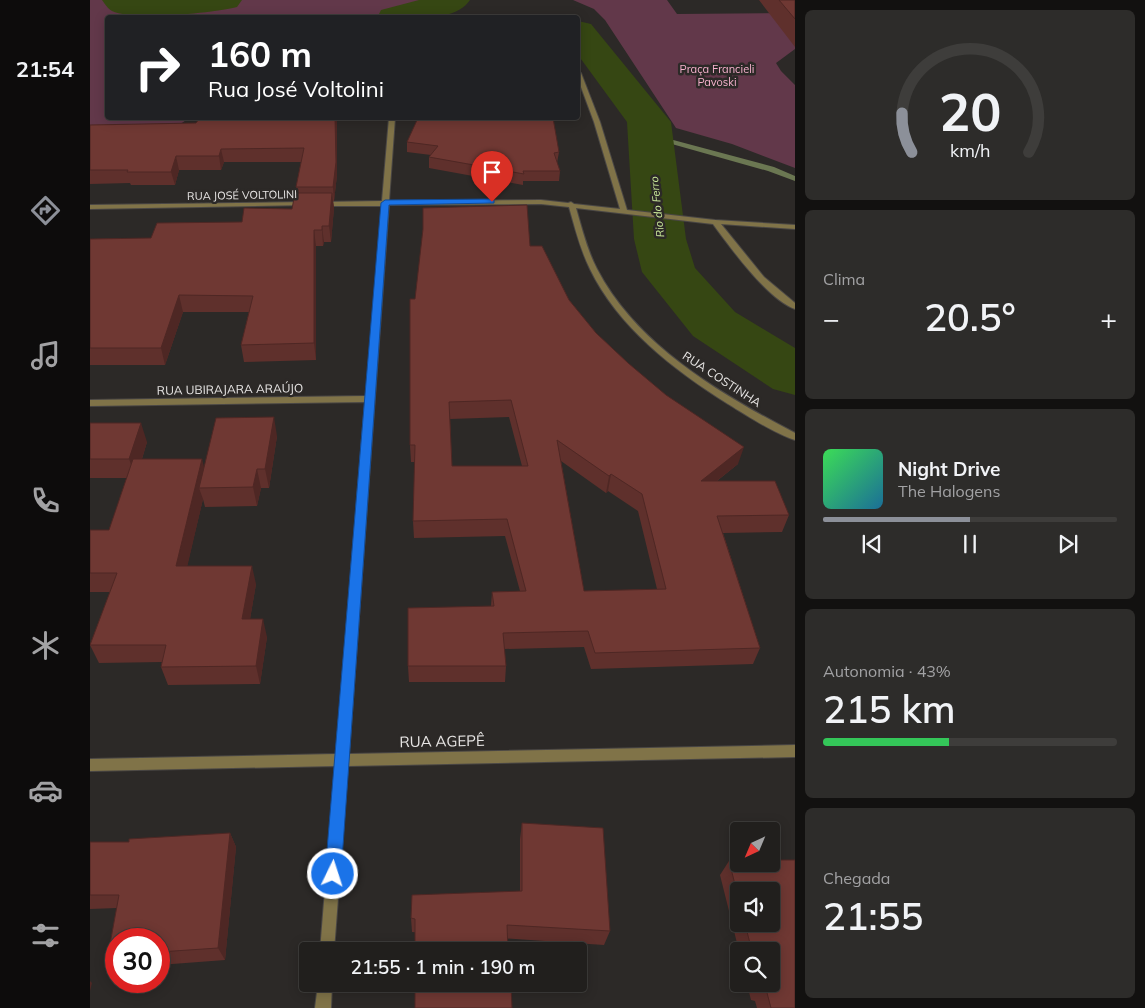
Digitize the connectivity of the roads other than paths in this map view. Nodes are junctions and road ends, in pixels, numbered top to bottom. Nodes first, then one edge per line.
1 (580, 78) edge
2 (392, 120) edge
3 (385, 203) junction
4 (571, 204) junction
5 (90, 207) edge
6 (624, 211) junction
7 (715, 222) junction
8 (795, 227) edge
9 (795, 307) edge
10 (370, 399) junction
11 (90, 403) edge
12 (795, 437) edge
13 (795, 750) edge
14 (342, 760) junction
15 (90, 765) edge
16 (328, 942) edge
17 (324, 992) edge
18 (323, 1008) edge

1 - 6 street
2 - 3 street
3 - 4 street, RUA JOSÉ VOLTOLINI
3 - 5 street, RUA JOSÉ VOLTOLINI
3 - 10 street
4 - 6 street, RUA JOSÉ VOLTOLINI
4 - 12 street, RUA COSTINHA
6 - 7 street, RUA JOSÉ VOLTOLINI
7 - 8 street, RUA JOSÉ VOLTOLINI
7 - 9 street
10 - 11 street, RUA UBIRAJARA ARAÚJO
10 - 14 street
13 - 14 street, RUA AGEPÊ
14 - 15 street, RUA AGEPÊ
14 - 16 street
17 - 18 street

